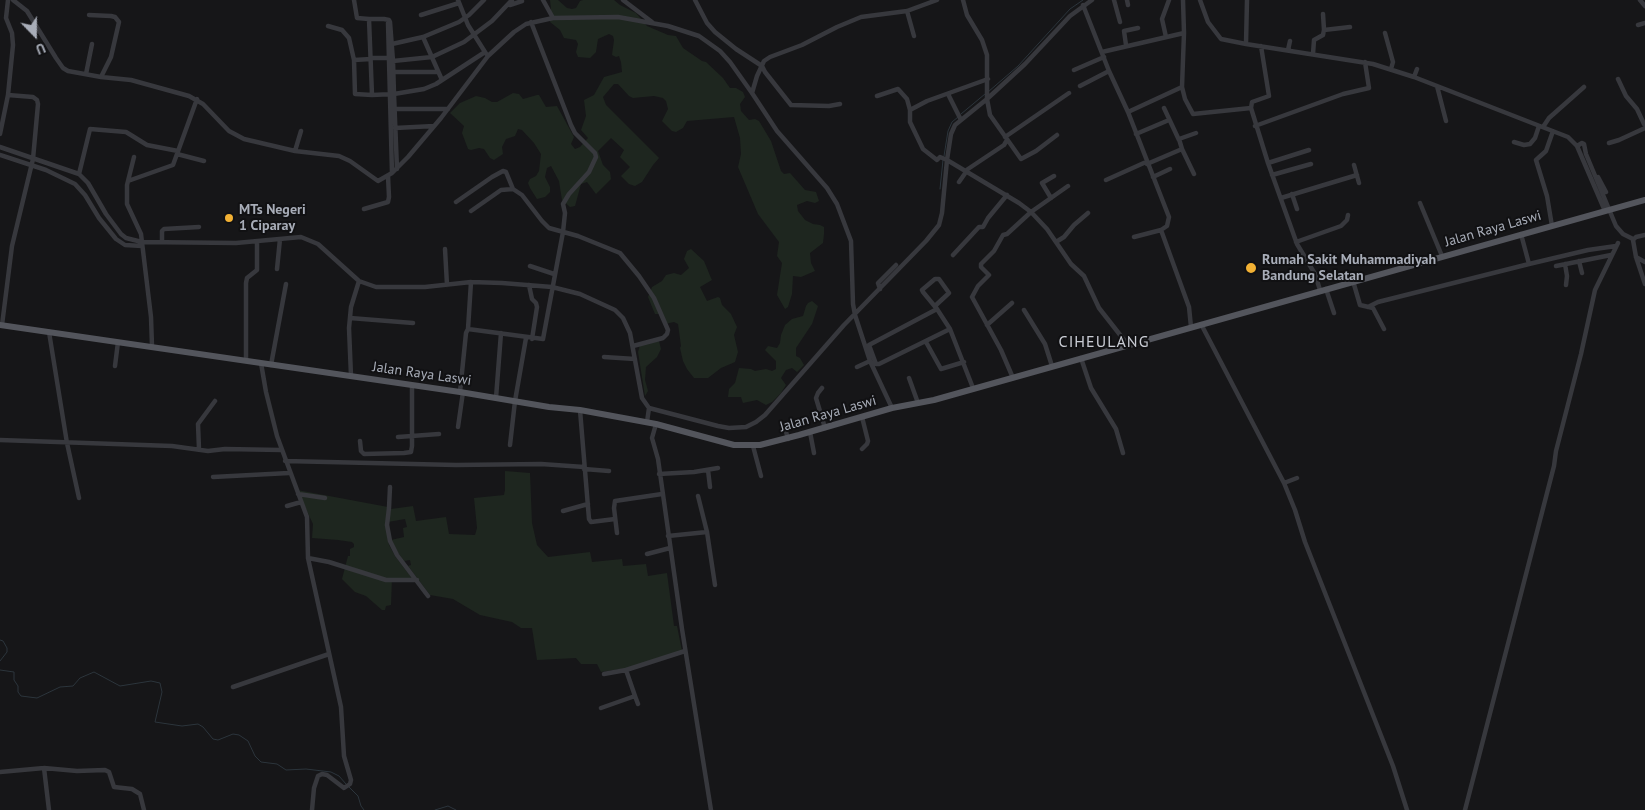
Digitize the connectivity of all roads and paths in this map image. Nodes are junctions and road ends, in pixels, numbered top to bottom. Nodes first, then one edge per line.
1 (8, 0) edge
2 (13, 0) edge
3 (354, 0) edge
4 (484, 0) edge
5 (512, 0) edge
6 (543, 0) edge
7 (623, 0) edge
8 (695, 0) edge
9 (938, 0) edge
10 (964, 0) edge
11 (1092, 0) edge
12 (1114, 0) edge
13 (1169, 0) edge
14 (1183, 0) edge
15 (1200, 0) edge
16 (1247, 0) edge
17 (1640, 0) edge
18 (458, 1) edge
19 (522, 1) edge
20 (508, 5) junction
21 (1083, 5) junction
22 (1645, 6) edge
23 (0, 10) edge
24 (6, 10) junction
25 (907, 11) junction
26 (1323, 14) dead end
27 (89, 15) dead end
28 (421, 15) dead end
29 (464, 18) junction
30 (553, 18) junction
31 (369, 19) junction
32 (388, 20) junction
33 (531, 22) junction
34 (1120, 22) dead end
35 (1645, 22) edge
36 (653, 23) junction
37 (328, 26) dead end
38 (1638, 26) dead end
39 (1350, 27) dead end
40 (1138, 28) dead end
41 (1324, 30) junction
42 (1184, 33) junction
43 (1385, 33) dead end
44 (474, 36) junction
45 (914, 36) dead end
46 (423, 37) junction
47 (1166, 37) junction
48 (1246, 41) junction
49 (92, 44) dead end
50 (392, 44) junction
51 (1126, 45) junction
52 (1261, 46) junction
53 (486, 54) junction
54 (1313, 54) junction
55 (1103, 55) junction
56 (432, 57) junction
57 (371, 59) junction
58 (391, 59) junction
59 (354, 60) junction
60 (1365, 62) junction
61 (762, 66) junction
62 (1392, 67) junction
63 (1417, 69) dead end
64 (1074, 70) dead end
65 (1108, 71) junction
66 (391, 72) junction
67 (438, 72) junction
68 (86, 74) junction
69 (101, 77) junction
70 (1414, 77) junction
71 (988, 79) junction
72 (1618, 79) dead end
73 (442, 80) junction
74 (1080, 86) dead end
75 (1437, 86) junction
76 (1182, 87) junction
77 (1584, 87) dead end
78 (752, 93) junction
79 (1069, 93) dead end
80 (391, 94) junction
81 (948, 94) junction
82 (8, 95) junction
83 (372, 95) junction
84 (877, 96) dead end
85 (197, 99) junction
86 (988, 99) junction
87 (840, 104) dead end
88 (1164, 108) dead end
89 (1251, 108) junction
90 (394, 109) junction
91 (448, 109) junction
92 (910, 110) junction
93 (1128, 112) junction
94 (959, 118) junction
95 (1169, 120) junction
96 (1446, 121) dead end
97 (1645, 125) edge
98 (434, 126) junction
99 (1255, 126) junction
100 (1541, 126) junction
101 (395, 128) junction
102 (301, 131) dead end
103 (1554, 131) junction
104 (1196, 133) dead end
105 (0, 134) edge
106 (1136, 134) junction
107 (1057, 135) dead end
108 (1006, 138) junction
109 (1179, 140) junction
110 (1514, 142) dead end
111 (1609, 143) dead end
112 (0, 147) edge
113 (1182, 149) junction
114 (1308, 150) dead end
115 (295, 152) junction
116 (177, 153) junction
117 (0, 155) edge
118 (134, 157) dead end
119 (947, 160) junction
120 (204, 161) dead end
121 (33, 162) junction
122 (1147, 163) junction
123 (1268, 163) junction
124 (1311, 164) dead end
125 (1354, 166) dead end
126 (397, 169) junction
127 (1170, 169) dead end
128 (966, 172) junction
129 (79, 174) junction
130 (1194, 174) dead end
131 (390, 175) junction
132 (1357, 175) junction
133 (1054, 176) dead end
134 (1272, 176) junction
135 (1593, 176) junction
136 (1153, 177) junction
137 (1106, 180) dead end
138 (128, 181) junction
139 (959, 182) dead end
140 (1359, 183) dead end
141 (1068, 186) dead end
142 (513, 189) junction
143 (1606, 192) dead end
144 (1292, 194) junction
145 (1007, 195) junction
146 (1051, 198) junction
147 (1281, 198) junction
148 (1645, 200) edge
149 (456, 202) dead end
150 (1420, 203) dead end
151 (364, 209) dead end
152 (1297, 209) dead end
153 (1607, 210) junction
154 (471, 211) dead end
155 (1031, 212) junction
156 (1088, 213) dead end
157 (1348, 214) dead end
158 (1552, 226) junction
159 (199, 227) dead end
160 (1161, 230) junction
161 (563, 232) junction
162 (1521, 234) junction
163 (1645, 234) edge
164 (1134, 238) dead end
165 (280, 239) junction
166 (1633, 239) junction
167 (162, 242) junction
168 (257, 242) junction
169 (1056, 242) junction
170 (1296, 242) junction
171 (142, 244) junction
172 (444, 249) dead end
173 (952, 255) dead end
174 (1611, 255) junction
175 (1442, 256) junction
176 (1636, 257) junction
177 (1580, 261) junction
178 (1645, 262) edge
179 (1529, 264) junction
180 (1565, 264) junction
181 (896, 265) dead end
182 (530, 266) dead end
183 (1556, 266) dead end
184 (277, 269) dead end
185 (1582, 273) dead end
186 (554, 274) junction
187 (884, 276) junction
188 (359, 281) junction
189 (1353, 281) junction
190 (471, 282) junction
191 (286, 284) dead end
192 (885, 284) junction
193 (1645, 284) edge
194 (446, 285) junction
195 (529, 285) junction
196 (1566, 285) dead end
197 (552, 288) junction
198 (880, 289) junction
199 (1323, 290) junction
200 (1012, 303) dead end
201 (936, 307) junction
202 (1368, 307) junction
203 (1024, 310) dead end
204 (1334, 313) dead end
205 (855, 315) junction
206 (350, 318) junction
207 (413, 323) dead end
208 (1, 325) edge
209 (987, 325) junction
210 (1197, 325) junction
211 (468, 329) junction
212 (950, 329) junction
213 (1384, 329) dead end
214 (49, 332) junction
215 (502, 333) junction
216 (526, 338) junction
217 (532, 339) junction
218 (118, 342) junction
219 (926, 342) junction
220 (1128, 345) junction
221 (152, 346) junction
222 (632, 346) junction
223 (604, 356) dead end
224 (1081, 358) junction
225 (635, 359) junction
226 (246, 361) junction
227 (870, 361) junction
228 (964, 362) junction
229 (262, 363) junction
230 (271, 365) junction
231 (114, 366) dead end
232 (1052, 366) junction
233 (857, 367) dead end
234 (351, 376) junction
235 (909, 378) dead end
236 (1013, 378) junction
237 (412, 385) junction
238 (822, 388) dead end
239 (974, 388) junction
240 (462, 392) junction
241 (496, 398) junction
242 (215, 401) dead end
243 (515, 401) junction
244 (918, 403) junction
245 (649, 408) junction
246 (892, 408) junction
247 (580, 410) junction
248 (862, 417) junction
249 (646, 422) junction
250 (656, 424) junction
251 (458, 427) dead end
252 (785, 428) dead end
253 (825, 428) junction
254 (810, 432) junction
255 (439, 434) dead end
256 (398, 437) dead end
257 (412, 437) junction
258 (788, 438) junction
259 (0, 440) edge
260 (360, 441) dead end
261 (67, 443) junction
262 (510, 445) dead end
263 (753, 446) junction
264 (198, 449) junction
265 (862, 449) dead end
266 (281, 450) junction
267 (814, 454) dead end
268 (1123, 454) dead end
269 (285, 461) junction
270 (584, 468) junction
271 (718, 468) dead end
272 (708, 470) junction
273 (609, 471) dead end
274 (289, 474) junction
275 (659, 474) junction
276 (761, 476) dead end
277 (213, 477) dead end
278 (1298, 478) dead end
279 (1284, 483) junction
280 (390, 487) dead end
281 (710, 487) dead end
282 (298, 494) junction
283 (662, 494) junction
284 (698, 496) dead end
285 (79, 498) dead end
286 (325, 498) dead end
287 (301, 502) junction
288 (588, 504) junction
289 (288, 506) dead end
290 (563, 511) dead end
291 (615, 519) junction
292 (707, 532) junction
293 (617, 533) dead end
294 (668, 536) junction
295 (670, 548) junction
296 (647, 554) dead end
297 (308, 558) junction
298 (417, 580) junction
299 (715, 585) dead end
300 (428, 596) dead end
301 (685, 651) junction
302 (329, 654) junction
303 (626, 670) junction
304 (604, 674) dead end
305 (233, 687) dead end
306 (635, 696) junction
307 (638, 704) dead end
308 (601, 708) dead end
309 (44, 768) junction
310 (0, 772) edge
311 (49, 810) edge
312 (144, 810) edge
313 (312, 810) edge
314 (711, 810) edge
315 (1407, 810) edge
316 (1465, 810) edge

1 - 24 street
2 - 68 street
3 - 31 street
4 - 29 street
5 - 20 street
6 - 30 street
7 - 36 street
8 - 61 street
9 - 25 street
10 - 71 street
11 - 21 street
12 - 34 street
13 - 47 street
14 - 42 street
15 - 48 street
16 - 48 street
17 - 22 street
18 - 28 street
18 - 29 street
19 - 20 street
20 - 44 street
21 - 55 street
21 - 86 street
23 - 24 street
24 - 82 street
25 - 45 street
25 - 61 street
26 - 41 street
27 - 69 street
29 - 44 street
29 - 46 street
30 - 33 street
30 - 36 street
31 - 32 street
31 - 57 street
32 - 50 street
32 - 58 street
33 - 53 street
33 - 161 street
35 - 38 street
36 - 78 street
37 - 59 street
39 - 41 street
40 - 51 street
41 - 54 street
42 - 47 street
42 - 76 street
43 - 62 street
44 - 53 street
44 - 56 street
46 - 50 street
46 - 56 street
47 - 51 street
48 - 52 street
49 - 68 street
50 - 58 street
51 - 55 street
52 - 54 street
52 - 89 street
53 - 73 street
53 - 91 street
54 - 60 street
55 - 64 street
55 - 65 street
56 - 58 street
56 - 67 street
57 - 58 street
57 - 59 street
57 - 83 street
58 - 66 street
59 - 83 street
60 - 62 street
60 - 99 street
61 - 78 street
61 - 87 street
62 - 70 street
63 - 70 street
65 - 74 street
65 - 93 street
66 - 67 street
66 - 80 street
67 - 73 street
68 - 69 street
69 - 85 street
70 - 75 street
71 - 81 street
71 - 86 street
72 - 97 street
73 - 80 street
75 - 96 street
75 - 100 street
76 - 89 street
76 - 93 street
77 - 100 street
78 - 205 street
79 - 108 street
80 - 83 street
80 - 90 street
80 - 131 street
81 - 92 street
81 - 94 street
82 - 105 street
82 - 121 street
84 - 92 street
85 - 115 street
85 - 116 street
86 - 94 street
86 - 108 street
88 - 95 street
89 - 99 street
90 - 91 street
90 - 101 street
91 - 98 street
92 - 119 street
93 - 106 street
94 - 119 street
95 - 106 street
95 - 109 street
97 - 111 street
98 - 101 street
98 - 126 street
99 - 123 street
100 - 103 street
100 - 110 street
101 - 126 street
102 - 115 street
103 - 135 street
103 - 158 street
104 - 109 street
106 - 122 street
107 - 108 street
108 - 128 street
109 - 113 street
112 - 121 street
113 - 122 street
113 - 130 street
114 - 123 street
115 - 131 street
116 - 120 street
116 - 129 street
116 - 138 street
117 - 121 street
118 - 138 street
119 - 128 street
119 - 192 street
121 - 129 street
121 - 171 street
121 - 208 street
122 - 136 street
122 - 137 street
123 - 134 street
124 - 134 street
125 - 132 street
126 - 131 street
127 - 136 street
128 - 139 street
128 - 145 street
129 - 171 street
131 - 151 street
132 - 140 street
132 - 144 street
133 - 146 street
134 - 147 street
135 - 143 street
135 - 153 street
136 - 160 street
138 - 171 street
141 - 146 street
142 - 149 street
142 - 154 street
142 - 161 street
144 - 147 street
144 - 152 street
145 - 155 street
145 - 173 street
146 - 155 street
147 - 170 street
148 - 153 main road, Jalan Raya Laswi
150 - 175 street
153 - 158 main road, Jalan Raya Laswi
153 - 166 street
155 - 169 street
155 - 209 street
156 - 169 street
157 - 170 street
158 - 162 main road, Jalan Raya Laswi
159 - 167 street
160 - 164 street
160 - 210 street
161 - 186 street
161 - 222 street
162 - 175 main road, Jalan Raya Laswi
162 - 179 street
163 - 166 street
165 - 168 street
165 - 184 street
165 - 188 street
166 - 176 street
167 - 168 street
167 - 171 street
168 - 226 street
169 - 220 street
170 - 199 street
171 - 221 street
172 - 194 street
174 - 177 street
174 - 179 street
174 - 316 street
175 - 189 main road, Jalan Raya Laswi
176 - 178 street
176 - 193 street
177 - 180 street
177 - 185 street
179 - 202 street
180 - 183 street
180 - 196 street
181 - 187 street
182 - 186 street
186 - 197 street
187 - 192 street
187 - 198 street
188 - 194 street
188 - 206 street
189 - 199 main road, Jalan Raya Laswi
189 - 202 street
190 - 194 street
190 - 195 street
190 - 211 street
191 - 230 street
192 - 198 street
195 - 197 street
195 - 217 street
197 - 217 street
197 - 222 street
198 - 205 street
199 - 204 street
199 - 210 main road, Jalan Raya Laswi
200 - 209 street
201 - 201 street
201 - 212 street
201 - 219 street
202 - 213 street
203 - 232 street
205 - 227 street
205 - 245 street
206 - 207 street
206 - 234 street
208 - 214 main road, Jalan Raya Laswi
209 - 236 street
210 - 220 main road, Jalan Raya Laswi
210 - 279 street
211 - 215 street
211 - 240 street
212 - 219 street
212 - 228 street
214 - 218 main road, Jalan Raya Laswi
214 - 261 street
215 - 216 street
215 - 241 street
216 - 217 street
216 - 243 street
218 - 221 main road, Jalan Raya Laswi
218 - 231 street
219 - 228 street
220 - 224 main road, Jalan Raya Laswi
221 - 226 main road, Jalan Raya Laswi
222 - 225 street
223 - 225 street
224 - 232 main road, Jalan Raya Laswi
224 - 268 street
225 - 245 street
226 - 229 main road, Jalan Raya Laswi
227 - 233 street
227 - 246 street
228 - 239 street
229 - 230 main road, Jalan Raya Laswi
229 - 266 street
230 - 234 main road, Jalan Raya Laswi
232 - 236 main road, Jalan Raya Laswi
234 - 237 main road, Jalan Raya Laswi
235 - 244 street
236 - 239 main road, Jalan Raya Laswi
237 - 240 main road, Jalan Raya Laswi
237 - 257 street
238 - 253 street
239 - 244 main road, Jalan Raya Laswi
240 - 241 main road, Jalan Raya Laswi
240 - 251 street
241 - 243 main road, Jalan Raya Laswi
242 - 264 street
243 - 247 main road, Jalan Raya Laswi
243 - 262 street
244 - 246 main road, Jalan Raya Laswi
245 - 249 street
246 - 248 main road, Jalan Raya Laswi
247 - 249 main road, Jalan Raya Laswi
247 - 270 street
248 - 253 main road, Jalan Raya Laswi
248 - 265 street
249 - 250 main road, Jalan Raya Laswi
250 - 263 main road, Jalan Raya Laswi
250 - 275 street
252 - 258 street
253 - 254 main road, Jalan Raya Laswi
254 - 258 main road, Jalan Raya Laswi
254 - 267 street
255 - 257 street
256 - 257 street
257 - 260 street
258 - 263 main road, Jalan Raya Laswi
259 - 261 street
261 - 264 street
261 - 285 street
263 - 276 street
264 - 266 street
266 - 269 street
269 - 270 street
269 - 274 street
270 - 273 street
270 - 288 street
271 - 272 street
272 - 275 street
272 - 281 street
274 - 277 street
274 - 282 street
275 - 283 street
278 - 279 street
279 - 315 street
280 - 298 street
282 - 286 street
282 - 287 street
283 - 291 street
283 - 294 street
284 - 292 street
287 - 289 street
287 - 297 street
288 - 290 street
288 - 291 street
291 - 293 street
292 - 294 street
292 - 299 street
294 - 295 street
295 - 296 street
295 - 301 street
297 - 298 street
297 - 302 street
298 - 300 street
301 - 303 street
301 - 314 street
302 - 305 street
302 - 313 street
303 - 304 street
303 - 306 street
306 - 307 street
306 - 308 street
309 - 310 street
309 - 311 street
309 - 312 street

